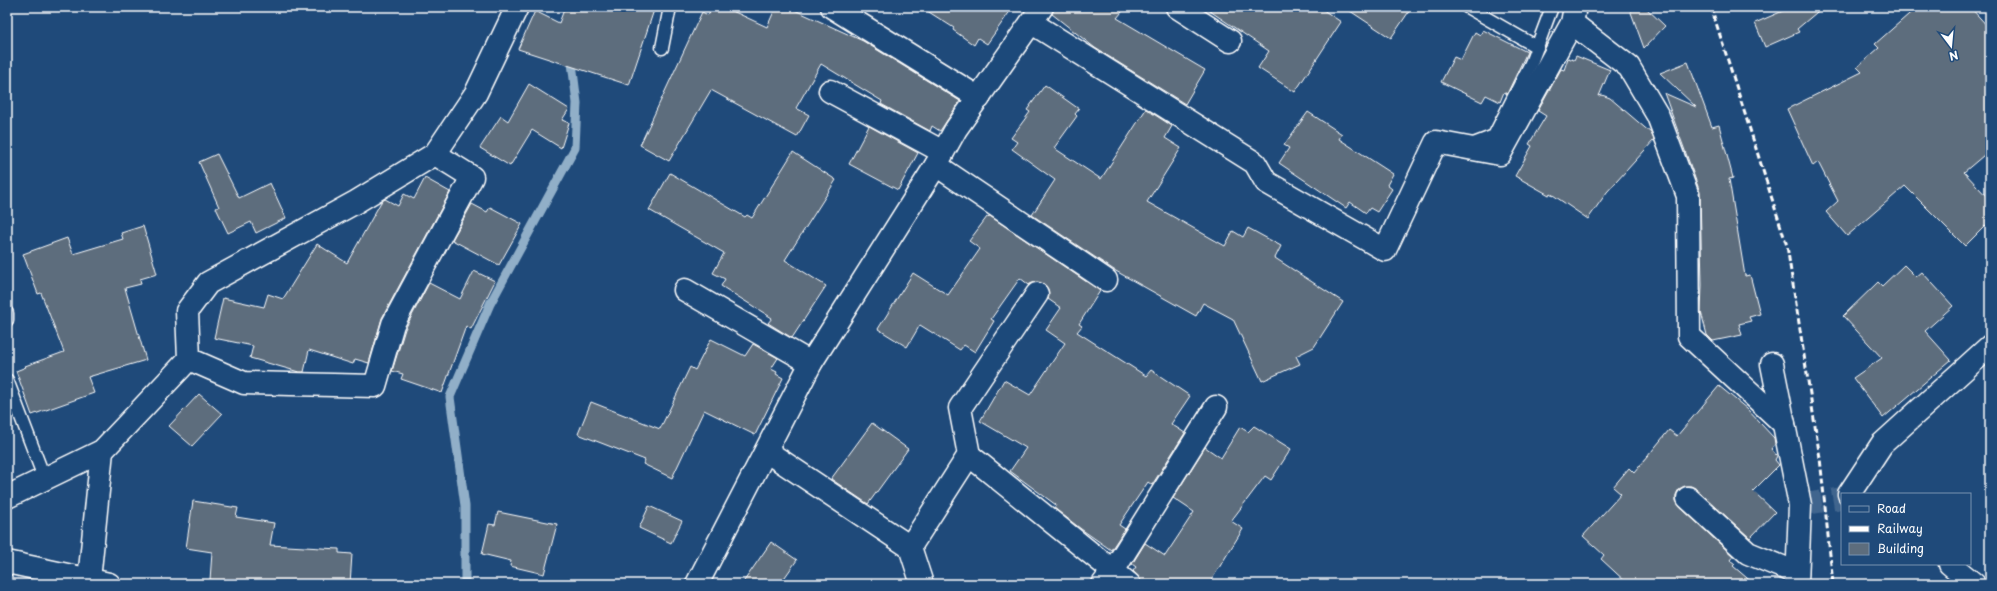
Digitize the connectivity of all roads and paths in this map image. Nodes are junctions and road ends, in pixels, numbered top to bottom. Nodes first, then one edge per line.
1 (517, 7) edge
2 (670, 7) edge
3 (832, 7) edge
4 (1177, 7) edge
5 (1467, 7) edge
6 (1552, 7) edge
7 (1037, 15) edge
8 (1573, 15) edge
9 (1230, 41) dead end
10 (1537, 47) junction
11 (662, 48) dead end
12 (830, 91) dead end
13 (979, 98) junction
14 (1463, 148) junction
15 (435, 154) junction
16 (940, 158) junction
17 (1106, 280) dead end
18 (685, 290) dead end
19 (1038, 294) dead end
20 (7, 313) edge
21 (7, 320) edge
22 (1990, 346) edge
23 (189, 359) junction
24 (811, 363) junction
25 (1772, 364) dead end
26 (7, 380) edge
27 (1216, 407) dead end
28 (1784, 424) junction
29 (102, 451) junction
30 (766, 451) junction
31 (969, 455) junction
32 (45, 480) junction
33 (1850, 493) edge
34 (7, 497) edge
35 (1688, 498) dead end
36 (910, 547) junction
37 (7, 562) edge
38 (1951, 565) edge
39 (1797, 578) edge
40 (1115, 580) edge
41 (99, 582) edge
42 (697, 584) edge
43 (922, 584) edge
44 (1974, 584) edge

1 - 15 street
2 - 11 lane
3 - 13 street
4 - 9 street
5 - 10 lane
6 - 10 lane
7 - 13 street
7 - 14 street
8 - 14 street
8 - 28 street
10 - 14 lane
12 - 16 street
13 - 16 street
15 - 23 street
15 - 23 street
16 - 17 street
16 - 24 street
18 - 24 street
19 - 31 street
20 - 21 lane
22 - 33 street
23 - 29 street
24 - 30 street
25 - 28 street
26 - 32 lane
27 - 40 street
28 - 39 street
29 - 32 street
29 - 41 street
30 - 36 street
30 - 42 street
31 - 36 street
31 - 40 street
32 - 34 street
35 - 39 street
36 - 43 street
37 - 41 street
38 - 44 street

